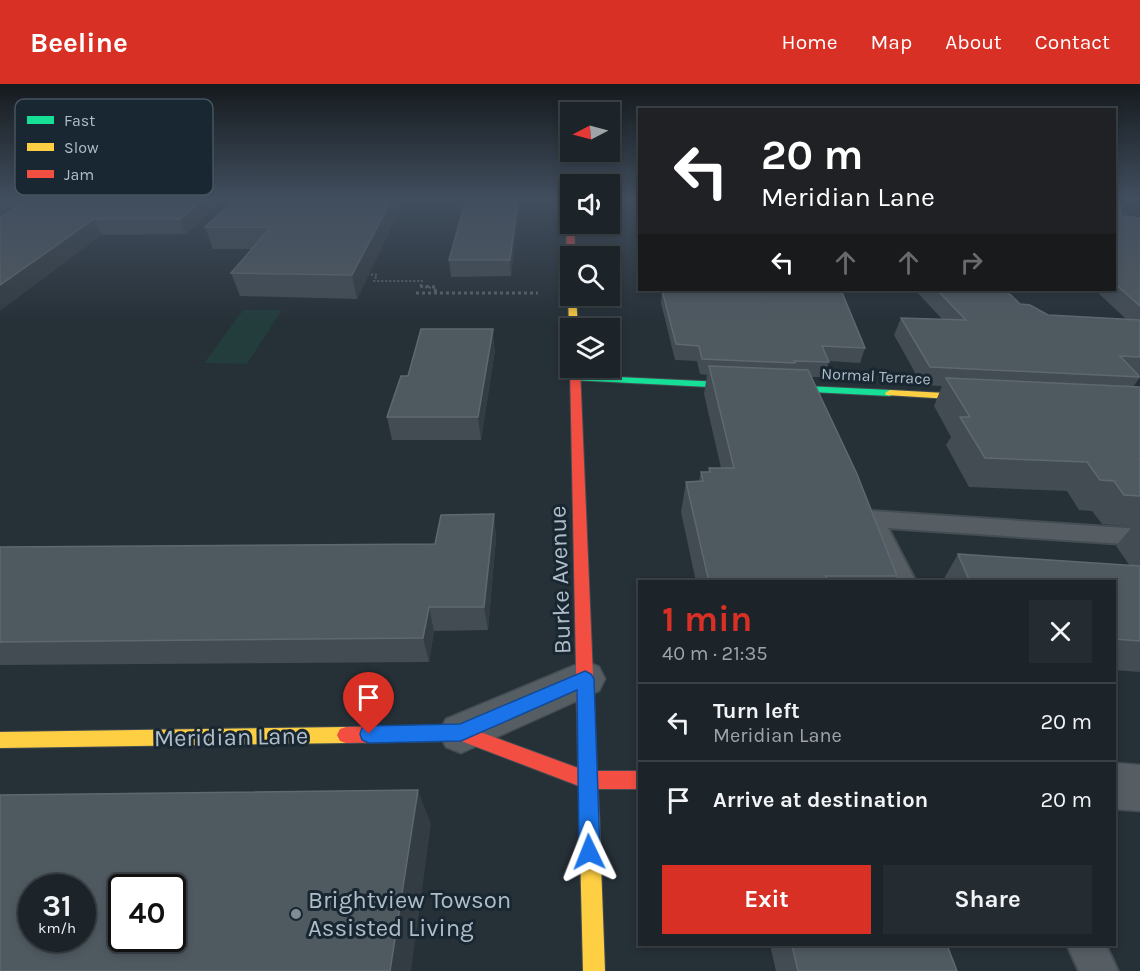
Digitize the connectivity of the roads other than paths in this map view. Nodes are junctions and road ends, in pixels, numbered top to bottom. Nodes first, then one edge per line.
1 (620, 376) edge
2 (575, 378) edge
3 (993, 398) edge
4 (1140, 537) edge
5 (903, 580) edge
6 (585, 679) junction
7 (461, 733) junction
8 (0, 740) edge
9 (586, 780) junction
10 (638, 780) edge
11 (1116, 786) edge
12 (1140, 788) edge
13 (1086, 946) edge
14 (594, 971) edge
15 (1099, 971) edge

1 - 3 street, Normal Terrace
2 - 6 street, Burke Avenue
4 - 5 lane
6 - 7 street, Meridian Lane
6 - 9 street, Burke Avenue
7 - 8 street, Meridian Lane
7 - 9 street, Meridian Lane
9 - 10 street
9 - 14 street, Burke Avenue
11 - 12 street
13 - 15 lane

